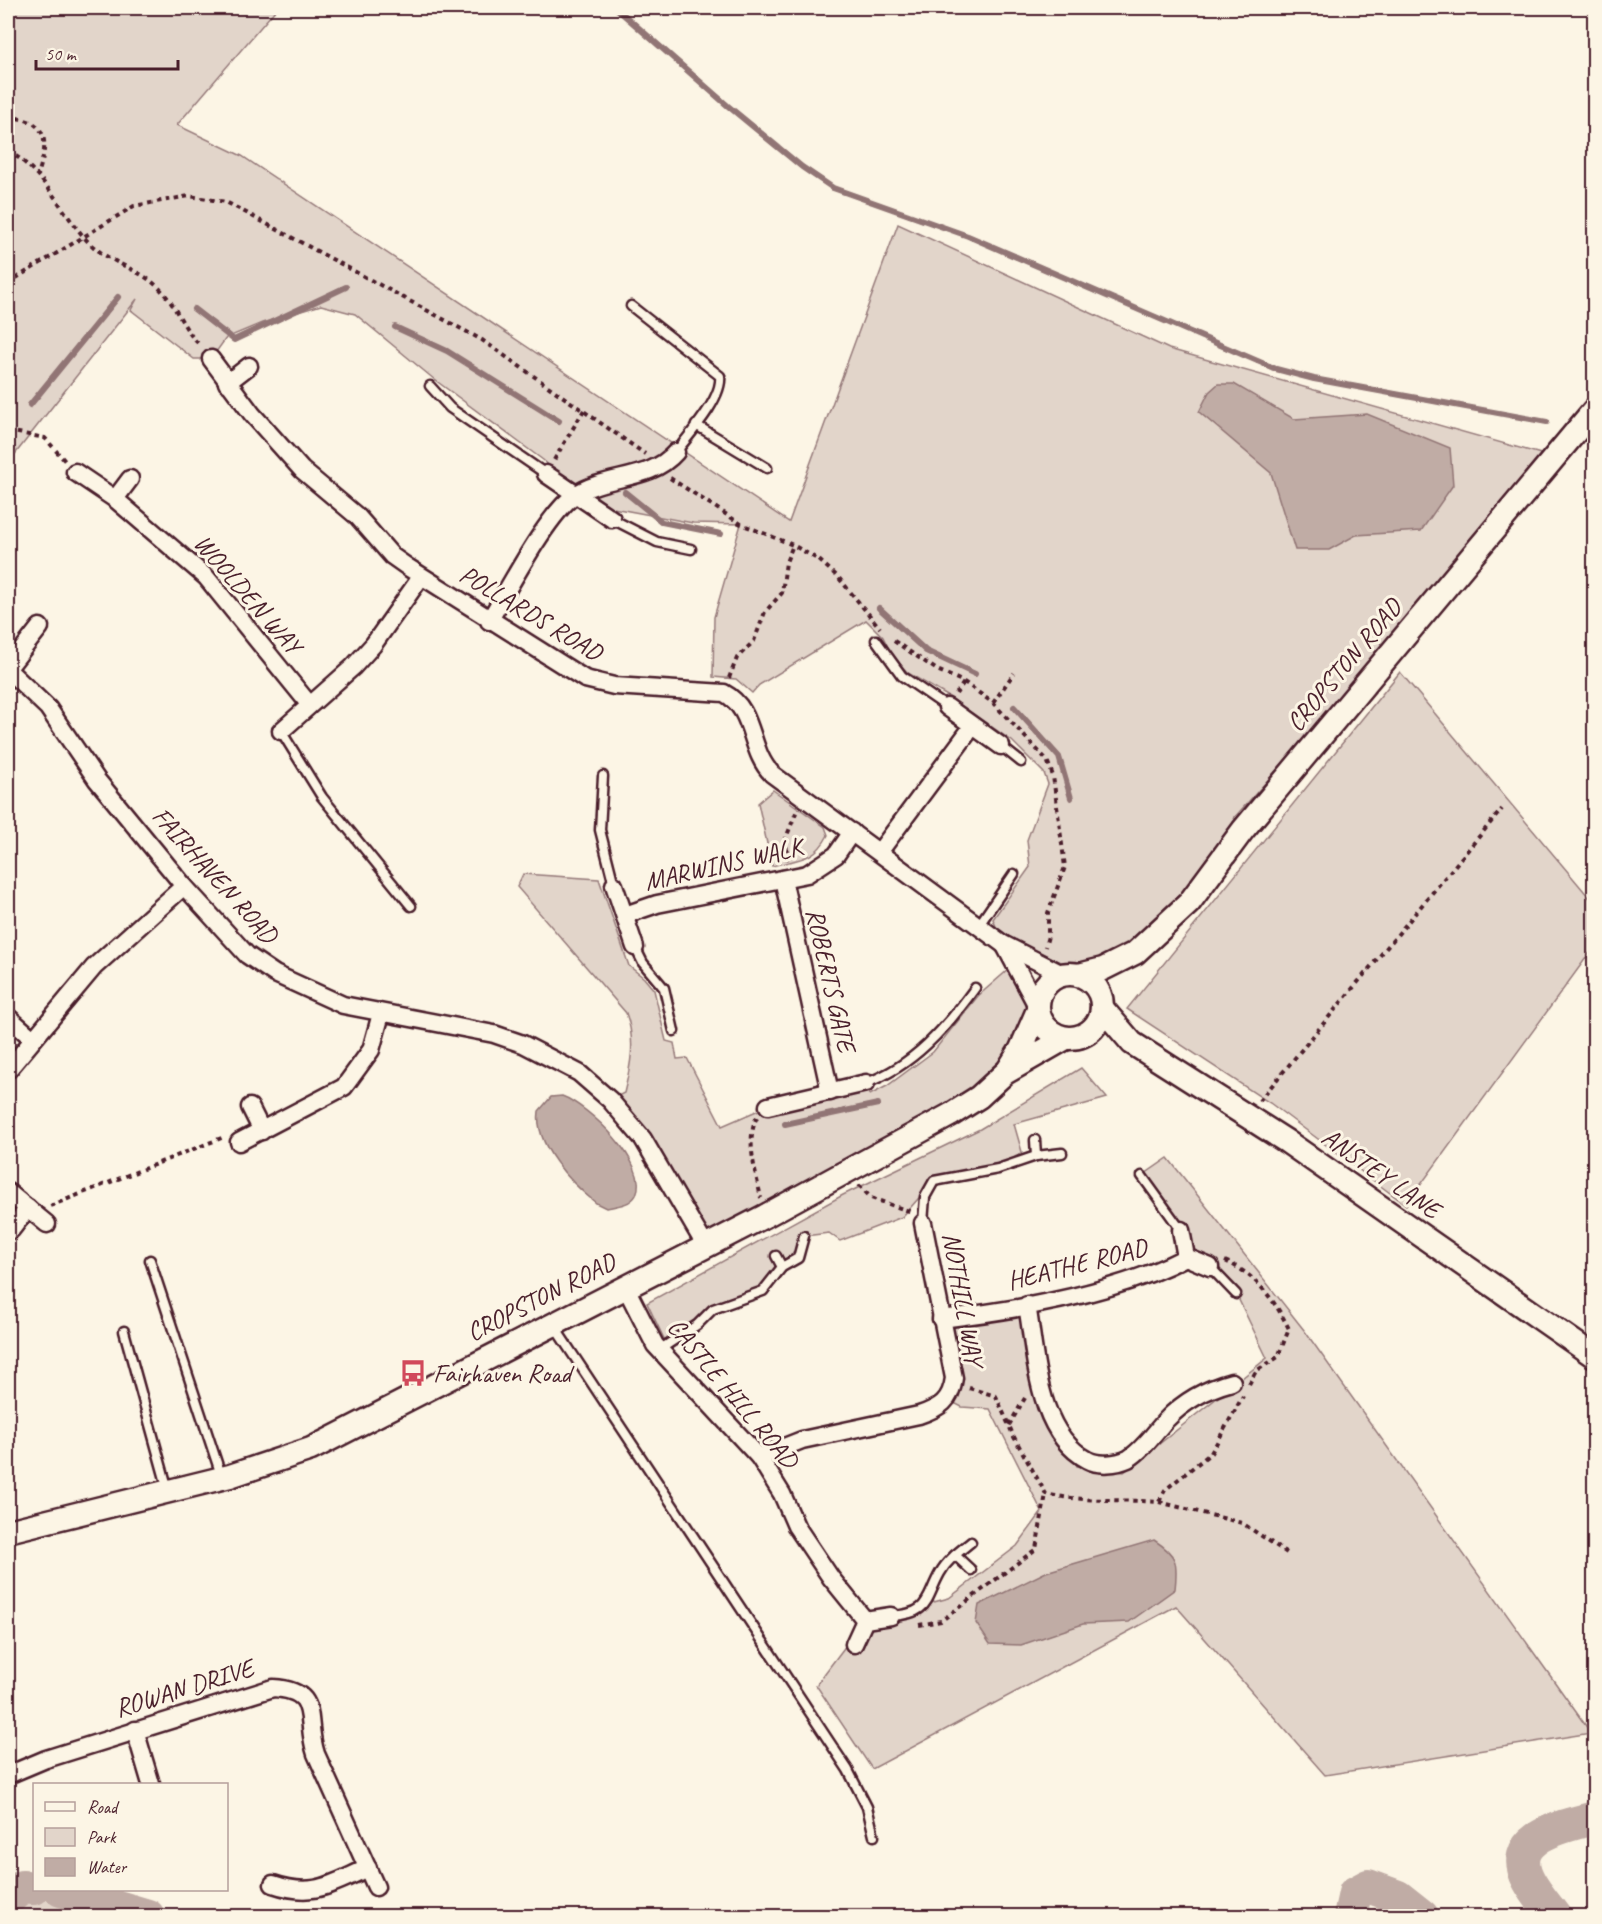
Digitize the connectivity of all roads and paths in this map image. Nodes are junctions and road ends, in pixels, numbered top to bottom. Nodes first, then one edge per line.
1 (8, 116) edge
2 (8, 151) edge
3 (38, 175) junction
4 (631, 306) dead end
5 (211, 358) joint
6 (249, 366) dead end
7 (227, 383) junction
8 (430, 386) dead end
9 (584, 410) dead end
10 (1594, 410) edge
11 (696, 425) junction
12 (8, 431) edge
13 (676, 452) joint
14 (766, 468) dead end
15 (75, 472) joint
16 (546, 474) junction
17 (130, 479) dead end
18 (575, 495) junction
19 (115, 499) junction
20 (612, 519) joint
21 (793, 545) dead end
22 (691, 549) dead end
23 (422, 577) junction
24 (489, 621) junction
25 (40, 627) dead end
26 (876, 640) dead end
27 (8, 669) edge
28 (1014, 673) dead end
29 (724, 693) junction
30 (993, 703) dead end
31 (309, 704) junction
32 (947, 707) joint
33 (972, 727) junction
34 (281, 731) joint
35 (1000, 746) joint
36 (1021, 762) dead end
37 (603, 776) dead end
38 (806, 798) junction
39 (1502, 809) dead end
40 (852, 832) junction
41 (880, 851) junction
42 (1014, 874) dead end
43 (787, 878) junction
44 (614, 885) joint
45 (184, 886) junction
46 (411, 906) dead end
47 (625, 915) junction
48 (979, 926) junction
49 (1003, 944) junction
50 (635, 947) joint
51 (1135, 953) junction
52 (1071, 975) junction
53 (975, 988) dead end
54 (1101, 1003) junction
55 (1038, 1008) junction
56 (381, 1014) junction
57 (8, 1017) edge
58 (674, 1031) dead end
59 (1075, 1036) junction
60 (33, 1039) junction
61 (1132, 1043) junction
62 (8, 1070) edge
63 (1005, 1073) junction
64 (866, 1083) joint
65 (831, 1092) junction
66 (768, 1106) joint
67 (250, 1107) dead end
68 (1247, 1116) junction
69 (262, 1131) junction
70 (1035, 1140) dead end
71 (239, 1142) joint
72 (1062, 1153) dead end
73 (1036, 1156) junction
74 (850, 1169) junction
75 (1142, 1176) dead end
76 (8, 1192) edge
77 (31, 1211) junction
78 (765, 1216) junction
79 (923, 1223) junction
80 (47, 1224) dead end
81 (11, 1230) dead end
82 (1181, 1230) joint
83 (804, 1236) dead end
84 (705, 1245) junction
85 (776, 1256) dead end
86 (1186, 1257) junction
87 (150, 1260) dead end
88 (1210, 1266) joint
89 (782, 1268) junction
90 (625, 1286) junction
91 (1236, 1294) dead end
92 (1027, 1305) junction
93 (941, 1319) junction
94 (552, 1323) junction
95 (124, 1331) dead end
96 (659, 1350) junction
97 (1594, 1356) edge
98 (1232, 1382) dead end
99 (759, 1457) junction
100 (222, 1478) junction
101 (168, 1491) junction
102 (1159, 1502) dead end
103 (8, 1531) edge
104 (971, 1542) dead end
105 (1287, 1553) dead end
106 (955, 1555) junction
107 (971, 1570) dead end
108 (891, 1616) joint
109 (866, 1620) junction
110 (854, 1644) dead end
111 (135, 1730) junction
112 (8, 1775) edge
113 (150, 1783) edge
114 (874, 1836) dead end
115 (369, 1868) junction
116 (273, 1884) dead end
117 (376, 1887) dead end

1 - 3 path
2 - 3 path
3 - 5 path
4 - 11 lane
5 - 7 street, POLLARDS ROAD
6 - 7 street
7 - 23 street, POLLARDS ROAD
8 - 16 lane
9 - 16 path
10 - 51 street, CROPSTON ROAD
11 - 13 lane
11 - 14 lane
12 - 15 path
13 - 18 street
15 - 19 street, WOOLDEN WAY
16 - 18 street
17 - 19 street
18 - 20 street
18 - 24 street
19 - 31 street, WOOLDEN WAY
20 - 22 lane
21 - 29 path
23 - 24 street, POLLARDS ROAD
23 - 31 street
24 - 29 street, POLLARDS ROAD
25 - 27 street, FAIRHAVEN ROAD
26 - 32 lane
27 - 45 street, FAIRHAVEN ROAD
28 - 30 path
29 - 38 street
31 - 34 street
32 - 33 street
33 - 35 street
33 - 41 street
34 - 46 lane
35 - 36 lane
37 - 44 lane
38 - 40 street
38 - 43 path
39 - 68 path
40 - 41 street
40 - 43 street, MARWINS WALK
41 - 48 street
42 - 48 lane
43 - 47 street, MARWINS WALK
43 - 65 street, ROBERTS GATE
44 - 47 street, MARWINS WALK
45 - 56 street, FAIRHAVEN ROAD
45 - 60 street
47 - 50 street, MARWINS WALK
48 - 49 street
49 - 52 street
49 - 55 street
50 - 58 lane
51 - 52 street, CROPSTON ROAD
51 - 54 street, CROPSTON ROAD
52 - 54 street
52 - 55 street, CROPSTON ROAD
53 - 64 lane
54 - 59 street, CROPSTON ROAD
54 - 61 street, ANSTEY LANE
55 - 59 street
55 - 63 street, CROPSTON ROAD
56 - 69 street
56 - 84 street, FAIRHAVEN ROAD
57 - 60 street
59 - 61 street, ANSTEY LANE
59 - 63 street, CROPSTON ROAD
60 - 62 street
61 - 68 street, ANSTEY LANE
63 - 74 street, CROPSTON ROAD
64 - 65 street, ROBERTS GATE
65 - 66 street, ROBERTS GATE
66 - 78 path
67 - 69 street
68 - 97 street, ANSTEY LANE
69 - 71 street
70 - 73 lane
71 - 77 path
72 - 73 lane
73 - 79 lane
74 - 78 street, CROPSTON ROAD
74 - 79 path
75 - 82 lane, HEATHE ROAD
76 - 77 street
77 - 80 street
77 - 81 street
78 - 84 street, CROPSTON ROAD
79 - 93 street, NOTHILL WAY
82 - 86 street, HEATHE ROAD
83 - 89 lane
84 - 90 street, CROPSTON ROAD
85 - 89 lane
86 - 88 street, HEATHE ROAD
86 - 92 street, HEATHE ROAD
87 - 100 lane
88 - 91 lane, HEATHE ROAD
89 - 96 lane
90 - 94 street, CROPSTON ROAD
90 - 96 street, CASTLE HILL ROAD
92 - 93 street, HEATHE ROAD
92 - 98 street
93 - 99 street, NOTHILL WAY
94 - 100 street, CROPSTON ROAD
94 - 114 lane
95 - 101 lane
96 - 99 street, CASTLE HILL ROAD
99 - 109 street, CASTLE HILL ROAD
100 - 101 street, CROPSTON ROAD
101 - 103 street, CROPSTON ROAD
102 - 105 path
104 - 106 lane
106 - 107 lane
106 - 108 lane
108 - 109 street
109 - 110 street
111 - 112 street, ROWAN DRIVE
111 - 113 street
111 - 115 street, ROWAN DRIVE
115 - 116 street
115 - 117 street, ROWAN DRIVE

